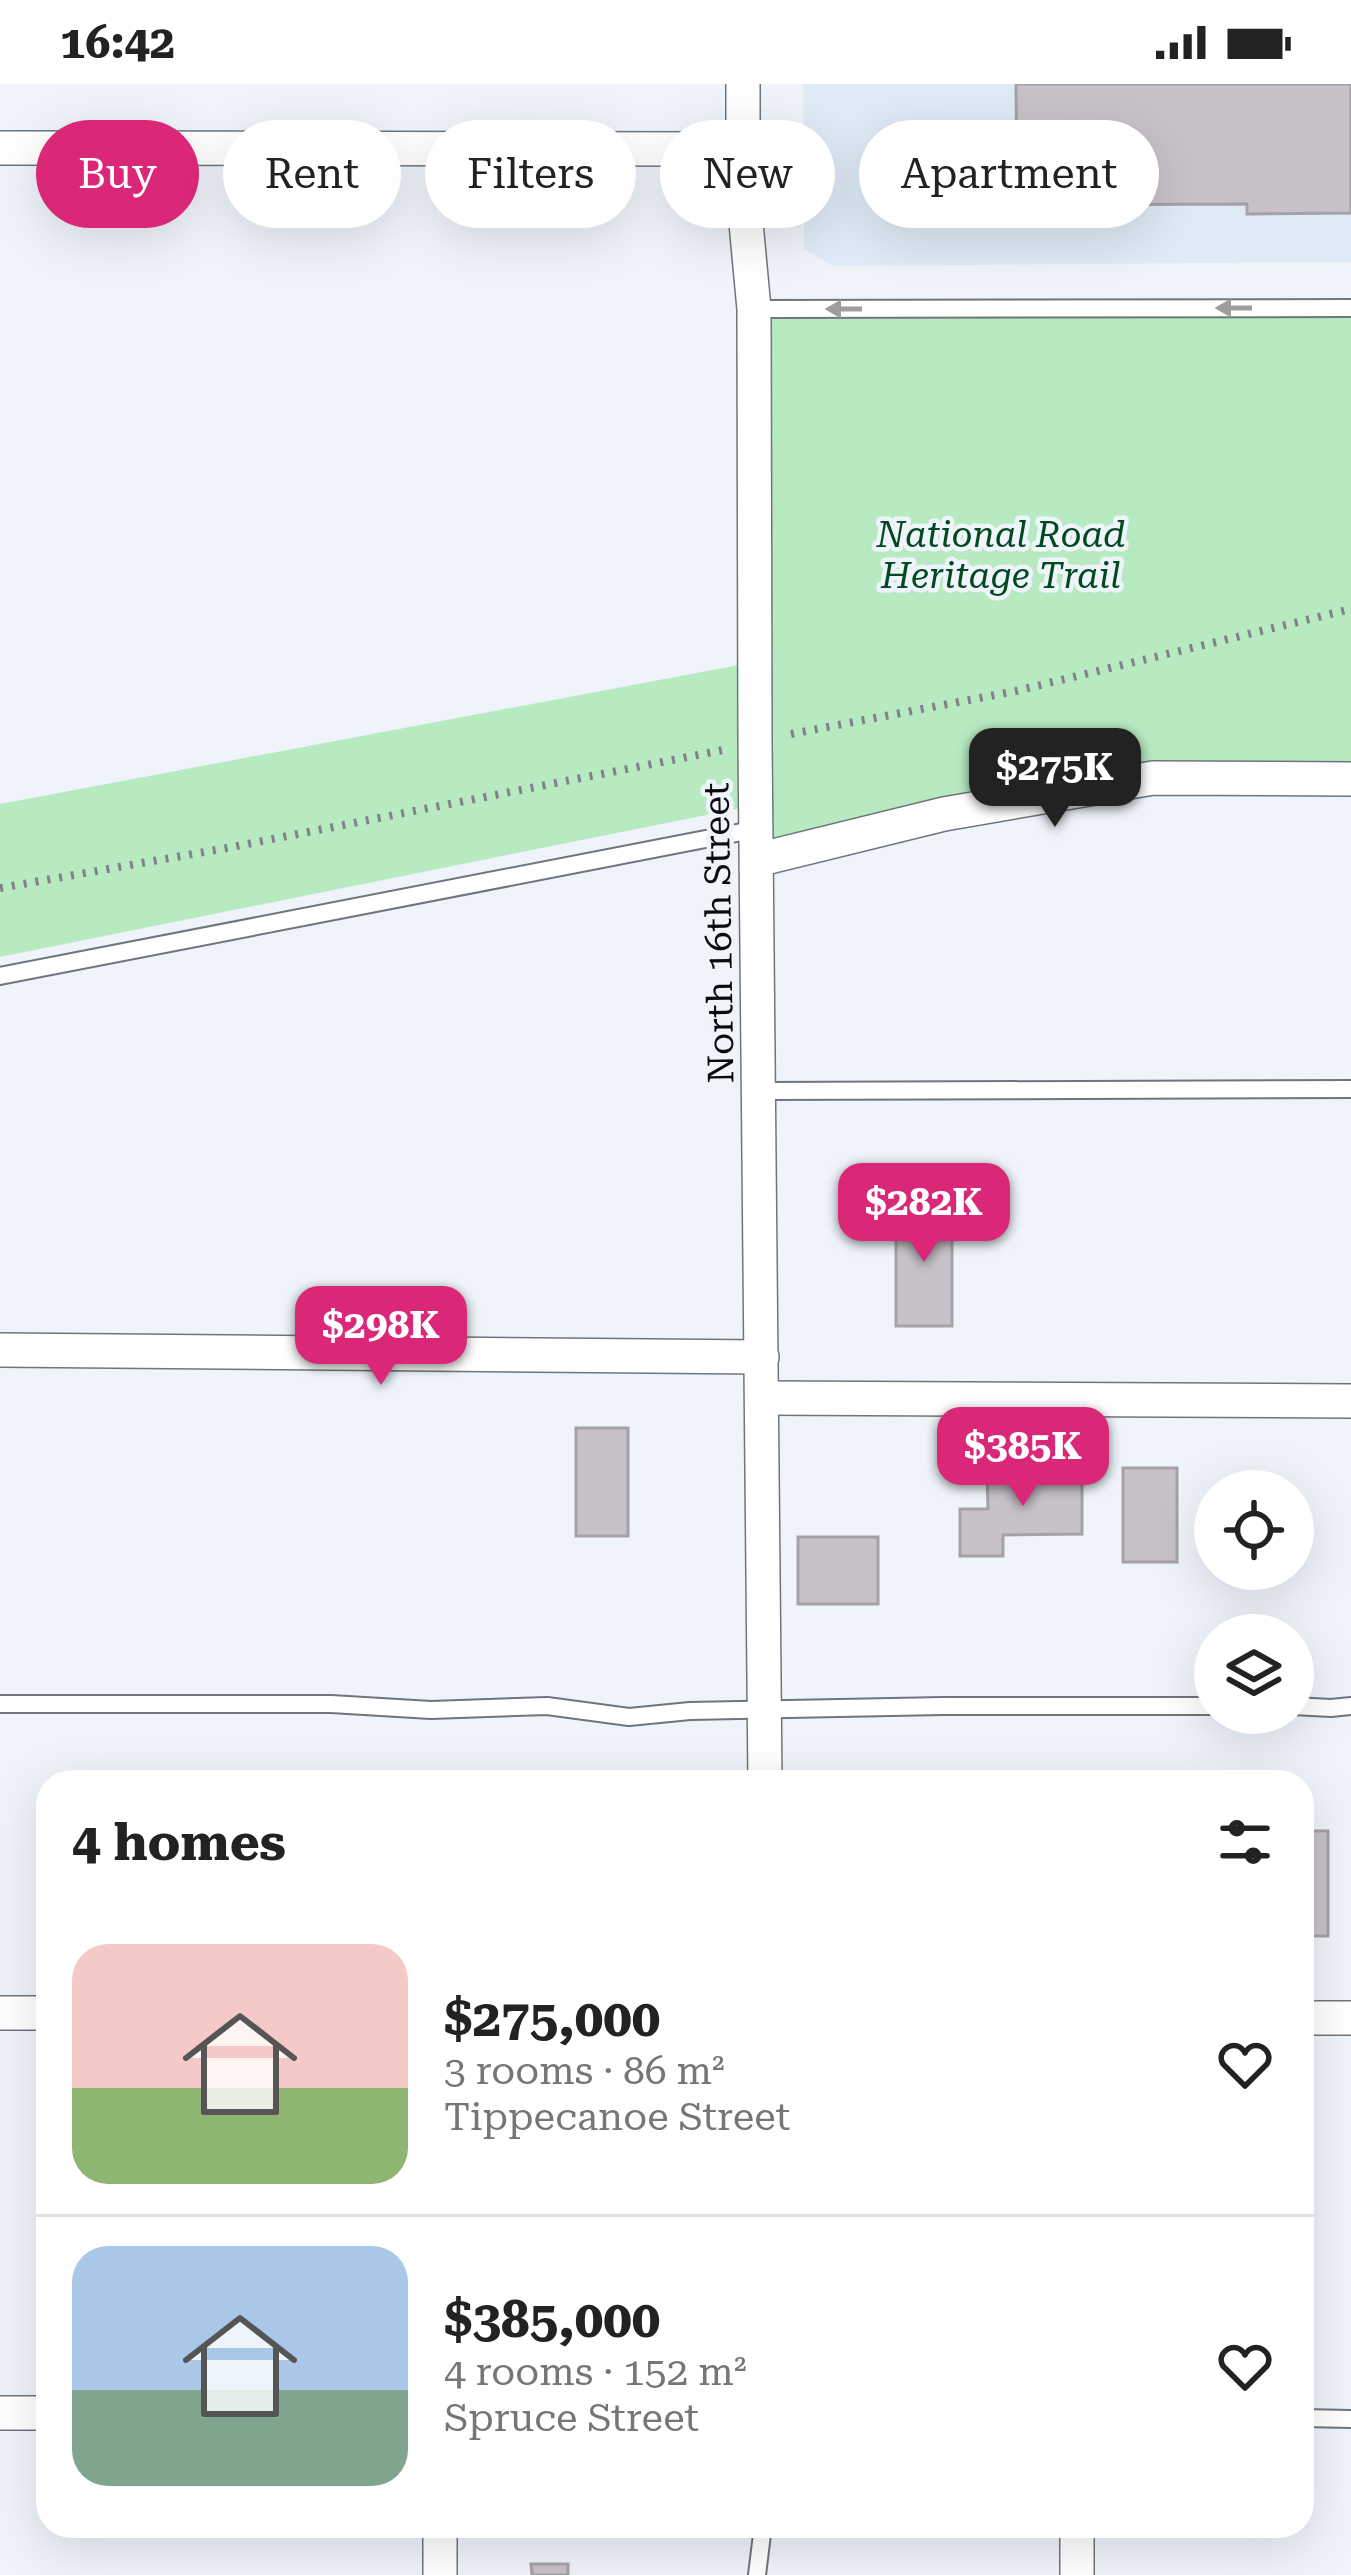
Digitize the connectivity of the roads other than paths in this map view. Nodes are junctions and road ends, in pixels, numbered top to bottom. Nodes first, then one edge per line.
1 (743, 84) edge
2 (743, 120) edge
3 (0, 148) edge
4 (660, 149) edge
5 (746, 228) edge
6 (1351, 308) edge
7 (754, 309) junction
8 (1351, 779) edge
9 (757, 844) junction
10 (0, 976) edge
11 (1351, 1089) edge
12 (759, 1091) junction
13 (0, 1351) edge
14 (762, 1357) junction
15 (763, 1398) junction
16 (1351, 1401) edge
17 (0, 1704) edge
18 (1194, 1706) edge
19 (1351, 1706) edge
20 (1314, 1707) edge
21 (764, 1711) junction
22 (765, 1770) edge
23 (0, 2013) edge
24 (36, 2013) edge
25 (1314, 2018) edge
26 (1351, 2018) edge
27 (0, 2413) edge
28 (36, 2413) edge
29 (1314, 2418) edge
30 (1351, 2419) edge
31 (440, 2538) edge
32 (762, 2538) edge
33 (1077, 2538) edge
34 (440, 2575) edge
35 (757, 2575) edge
36 (1077, 2575) edge

1 - 2 street, North 16th Street
3 - 4 street
5 - 7 street, North 16th Street
6 -> 7 lane
7 - 9 street, North 16th Street
8 - 9 street
9 - 10 lane
9 - 12 street, North 16th Street
11 - 12 lane
12 - 14 street, North 16th Street
13 - 14 street
14 - 15 street, North 16th Street
15 - 16 street
15 - 21 street, North 16th Street
17 - 21 lane
18 - 21 lane
19 - 20 lane
21 - 22 street, North 16th Street
23 - 24 street
25 - 26 street
27 - 28 street
29 - 30 lane
31 - 34 street
32 - 35 lane
33 - 36 street

